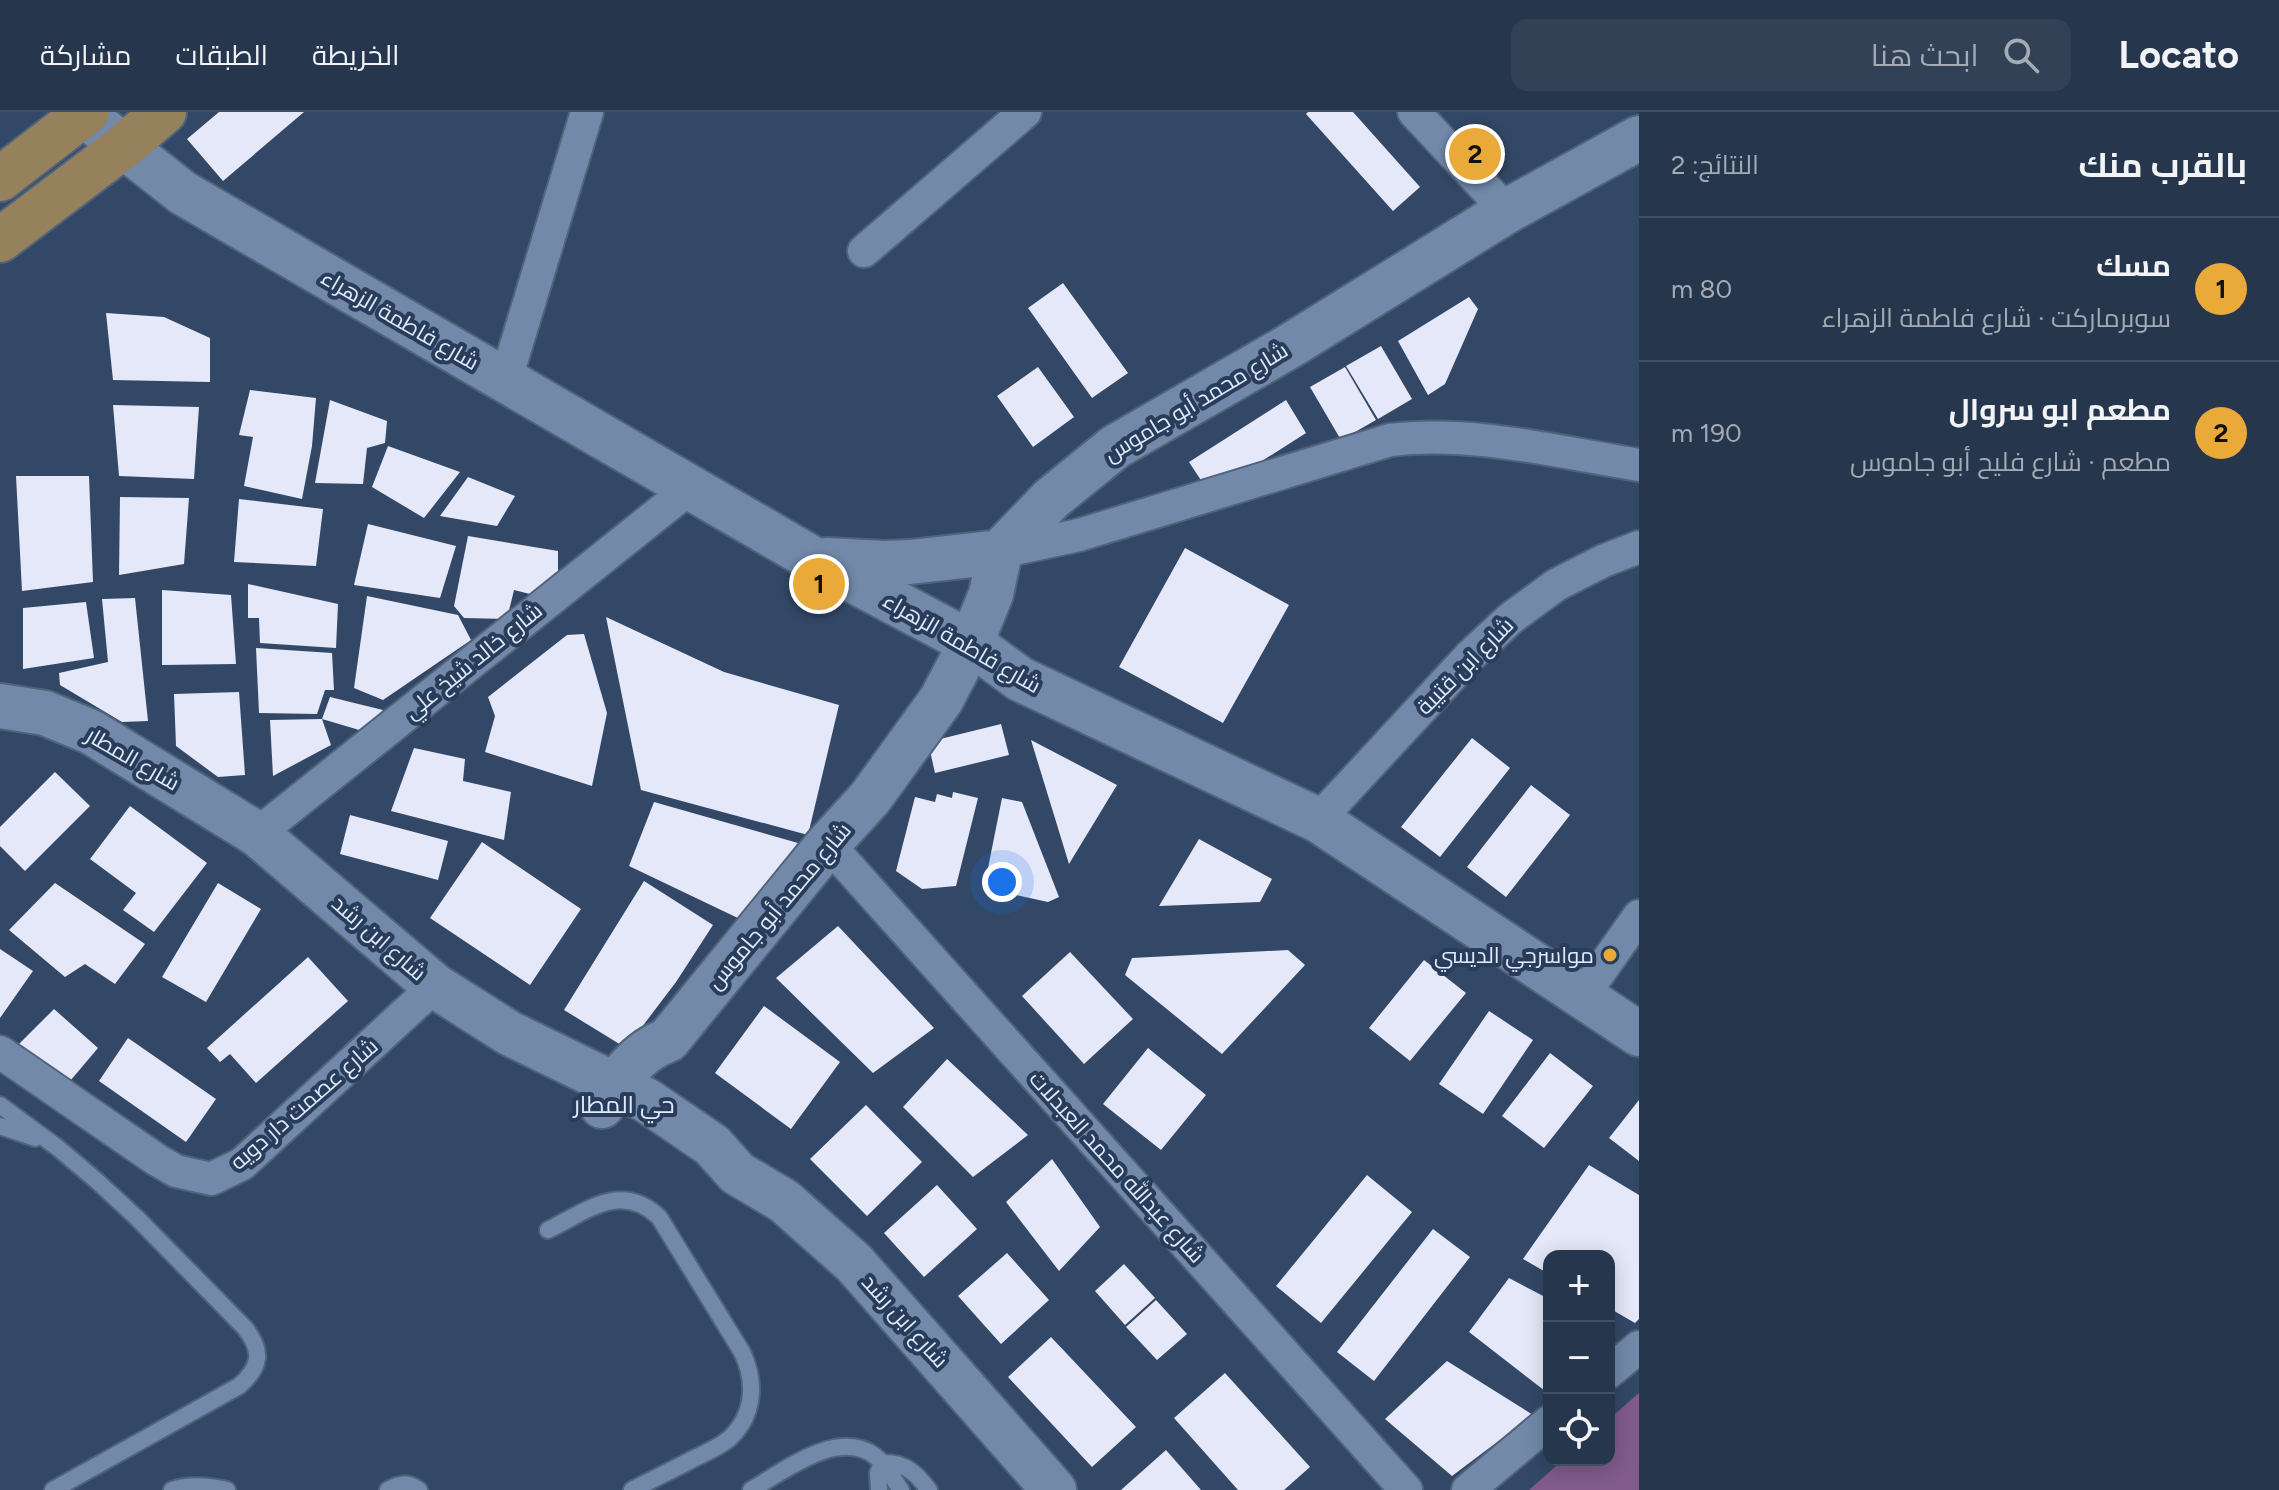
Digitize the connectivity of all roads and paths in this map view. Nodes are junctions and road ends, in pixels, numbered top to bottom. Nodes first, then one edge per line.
1 (164, 112) edge
2 (587, 112) edge
3 (1025, 112) edge
4 (1414, 112) edge
5 (84, 113) edge
6 (1639, 138) edge
7 (123, 147) junction
8 (0, 179) edge
9 (1507, 211) junction
10 (0, 240) edge
11 (864, 251) dead end
12 (505, 382) junction
13 (1639, 465) edge
14 (690, 488) junction
15 (1639, 547) edge
16 (1000, 552) junction
17 (815, 560) junction
18 (971, 643) junction
19 (0, 706) edge
20 (1318, 820) junction
21 (257, 834) junction
22 (828, 844) junction
23 (1639, 916) edge
24 (435, 986) junction
25 (1582, 997) junction
26 (1639, 1034) edge
27 (0, 1052) edge
28 (624, 1104) junction
29 (0, 1105) edge
30 (0, 1126) edge
31 (58, 1148) junction
32 (548, 1230) dead end
33 (1639, 1347) edge
34 (1615, 1367) edge
35 (1543, 1427) edge
36 (882, 1463) junction
37 (53, 1490) edge
38 (172, 1490) edge
39 (227, 1490) edge
40 (388, 1490) edge
41 (419, 1490) edge
42 (632, 1490) edge
43 (751, 1490) edge
44 (879, 1490) edge
45 (901, 1490) edge
46 (929, 1490) edge
47 (1054, 1490) edge
48 (1406, 1490) edge
49 (1468, 1490) edge

1 - 7 main road
2 - 12 street
3 - 11 street
4 - 9 street
5 - 7 street, شارع فاطمة الزهراء
5 - 8 main road
6 - 9 street, شارع محمد أبو جاموس
7 - 10 main road
7 - 12 street, شارع فاطمة الزهراء
9 - 16 street, شارع محمد أبو جاموس
12 - 14 street, شارع فاطمة الزهراء
13 - 16 street
14 - 17 street, شارع فاطمة الزهراء
14 - 21 street, شارع خالد شيخ علي
15 - 20 street, شارع ابن قتيبة
16 - 17 street
16 - 18 street, شارع محمد أبو جاموس
17 - 18 street, شارع فاطمة الزهراء
18 - 20 street, شارع فاطمة الزهراء
18 - 22 street, شارع محمد أبو جاموس
19 - 21 street, شارع المطار
20 - 25 street, شارع فاطمة الزهراء
21 - 24 street, شارع ابن رشد
22 - 28 street, شارع محمد أبو جاموس
22 - 48 street, شارع عبدالله محمد العبدلات
23 - 25 street
24 - 27 street, شارع عصمت دار دويه
24 - 28 street, شارع ابن رشد
25 - 26 street, شارع فاطمة الزهراء
28 - 47 street, شارع ابن رشد
29 - 31 lane
30 - 31 lane
31 - 37 lane
32 - 42 lane
33 - 34 street
35 - 49 street
36 - 43 lane
36 - 44 lane
36 - 45 lane
36 - 46 lane
38 - 39 lane
40 - 41 lane

